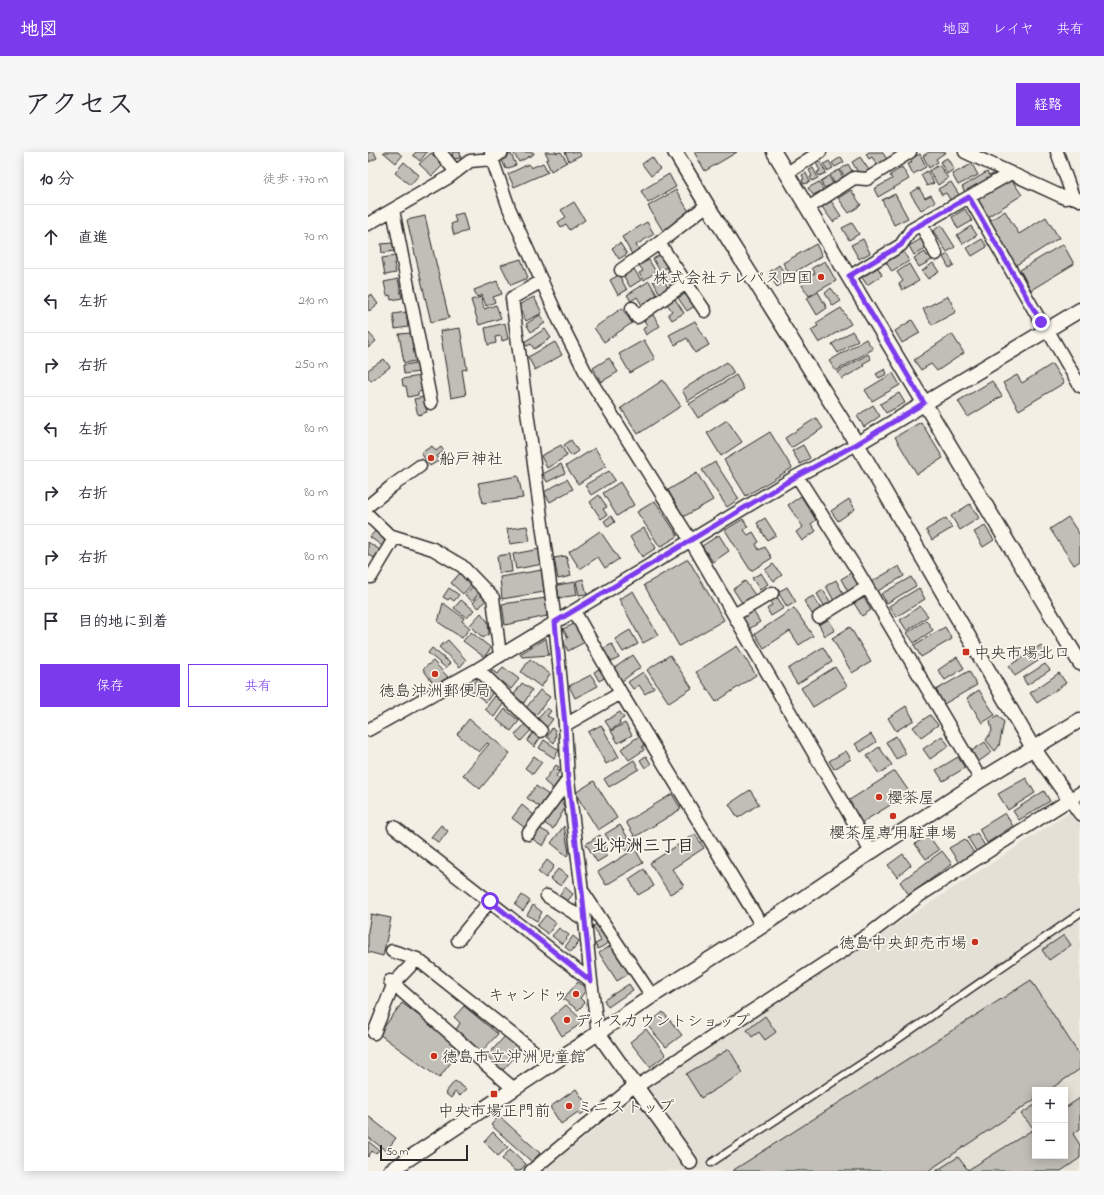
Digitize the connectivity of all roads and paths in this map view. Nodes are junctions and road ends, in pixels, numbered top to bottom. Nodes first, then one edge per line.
1 (440, 152) edge
2 (502, 152) edge
3 (675, 152) edge
4 (774, 152) edge
5 (820, 152) edge
6 (910, 152) edge
7 (965, 152) edge
8 (1057, 152) edge
9 (491, 155) edge
10 (456, 172) junction
11 (787, 173) junction
12 (1011, 173) junction
13 (969, 197) junction
14 (1077, 198) edge
15 (707, 205) junction
16 (808, 208) junction
17 (393, 210) junction
18 (368, 224) edge
19 (921, 224) junction
20 (659, 243) junction
21 (936, 254) dead end
22 (621, 270) dead end
23 (849, 276) junction
24 (542, 281) junction
25 (686, 283) junction
26 (632, 308) dead end
27 (1080, 310) edge
28 (704, 312) dead end
29 (1044, 326) junction
30 (1080, 386) edge
31 (431, 403) dead end
32 (924, 403) junction
33 (857, 444) junction
34 (420, 466) dead end
35 (797, 476) junction
36 (368, 506) edge
37 (368, 515) edge
38 (395, 537) junction
39 (691, 540) junction
40 (371, 577) dead end
41 (867, 587) junction
42 (772, 593) dead end
43 (574, 611) junction
44 (734, 615) junction
45 (819, 617) dead end
46 (555, 622) junction
47 (500, 656) junction
48 (1080, 663) edge
49 (478, 669) junction
50 (622, 693) junction
51 (1080, 720) edge
52 (565, 725) junction
53 (368, 730) edge
54 (542, 731) dead end
55 (1032, 748) junction
56 (568, 780) junction
57 (981, 780) junction
58 (1075, 796) edge
59 (1080, 814) edge
60 (394, 826) dead end
61 (528, 834) dead end
62 (871, 852) junction
63 (582, 891) junction
64 (547, 896) dead end
65 (490, 901) junction
66 (1080, 913) edge
67 (585, 920) junction
68 (762, 926) junction
69 (458, 940) dead end
70 (392, 950) dead end
71 (417, 959) junction
72 (591, 981) junction
73 (392, 982) junction
74 (652, 996) junction
75 (374, 1033) dead end
76 (598, 1033) junction
77 (551, 1065) junction
78 (636, 1086) junction
79 (514, 1089) junction
80 (711, 1163) dead end
81 (691, 1164) dead end
82 (390, 1171) edge
83 (532, 1171) edge

1 - 10 street
2 - 9 street
3 - 15 street
4 - 11 street
5 - 11 street
6 - 16 street
7 - 12 street
8 - 14 street
9 - 10 street
9 - 24 street
10 - 17 street
11 - 16 street
12 - 13 street
12 - 14 street
13 - 19 street
13 - 29 street
15 - 20 street
15 - 33 street
16 - 23 street
17 - 18 street
17 - 31 street
19 - 21 street
19 - 23 street
20 - 22 street
20 - 25 street
23 - 32 street
24 - 39 street
24 - 46 street
25 - 26 street
25 - 28 street
27 - 29 street
29 - 30 street
29 - 32 street
32 - 33 street
32 - 48 street
33 - 35 street
33 - 55 street
34 - 36 street
35 - 39 street
35 - 41 street
37 - 38 street
38 - 40 street
38 - 47 street
39 - 43 street
39 - 44 street
41 - 45 street
41 - 57 street
42 - 44 street
43 - 46 street
43 - 50 street
44 - 62 street
46 - 47 street
46 - 52 street
47 - 49 street
49 - 53 street
49 - 54 street
50 - 52 street
50 - 68 street
51 - 55 street
52 - 56 street
55 - 57 street
55 - 58 street
56 - 61 street
56 - 63 street
57 - 62 street
58 - 59 street
58 - 78 street
60 - 65 street
62 - 68 street
63 - 67 street
63 - 74 street
64 - 67 street
65 - 69 street
65 - 72 street
66 - 80 lane
67 - 72 street
68 - 74 street
70 - 71 street
71 - 73 street
71 - 77 street
72 - 76 street
73 - 75 street
73 - 79 street
74 - 76 street
76 - 77 street
76 - 78 street
77 - 79 street
78 - 81 street
78 - 83 street
79 - 82 street

